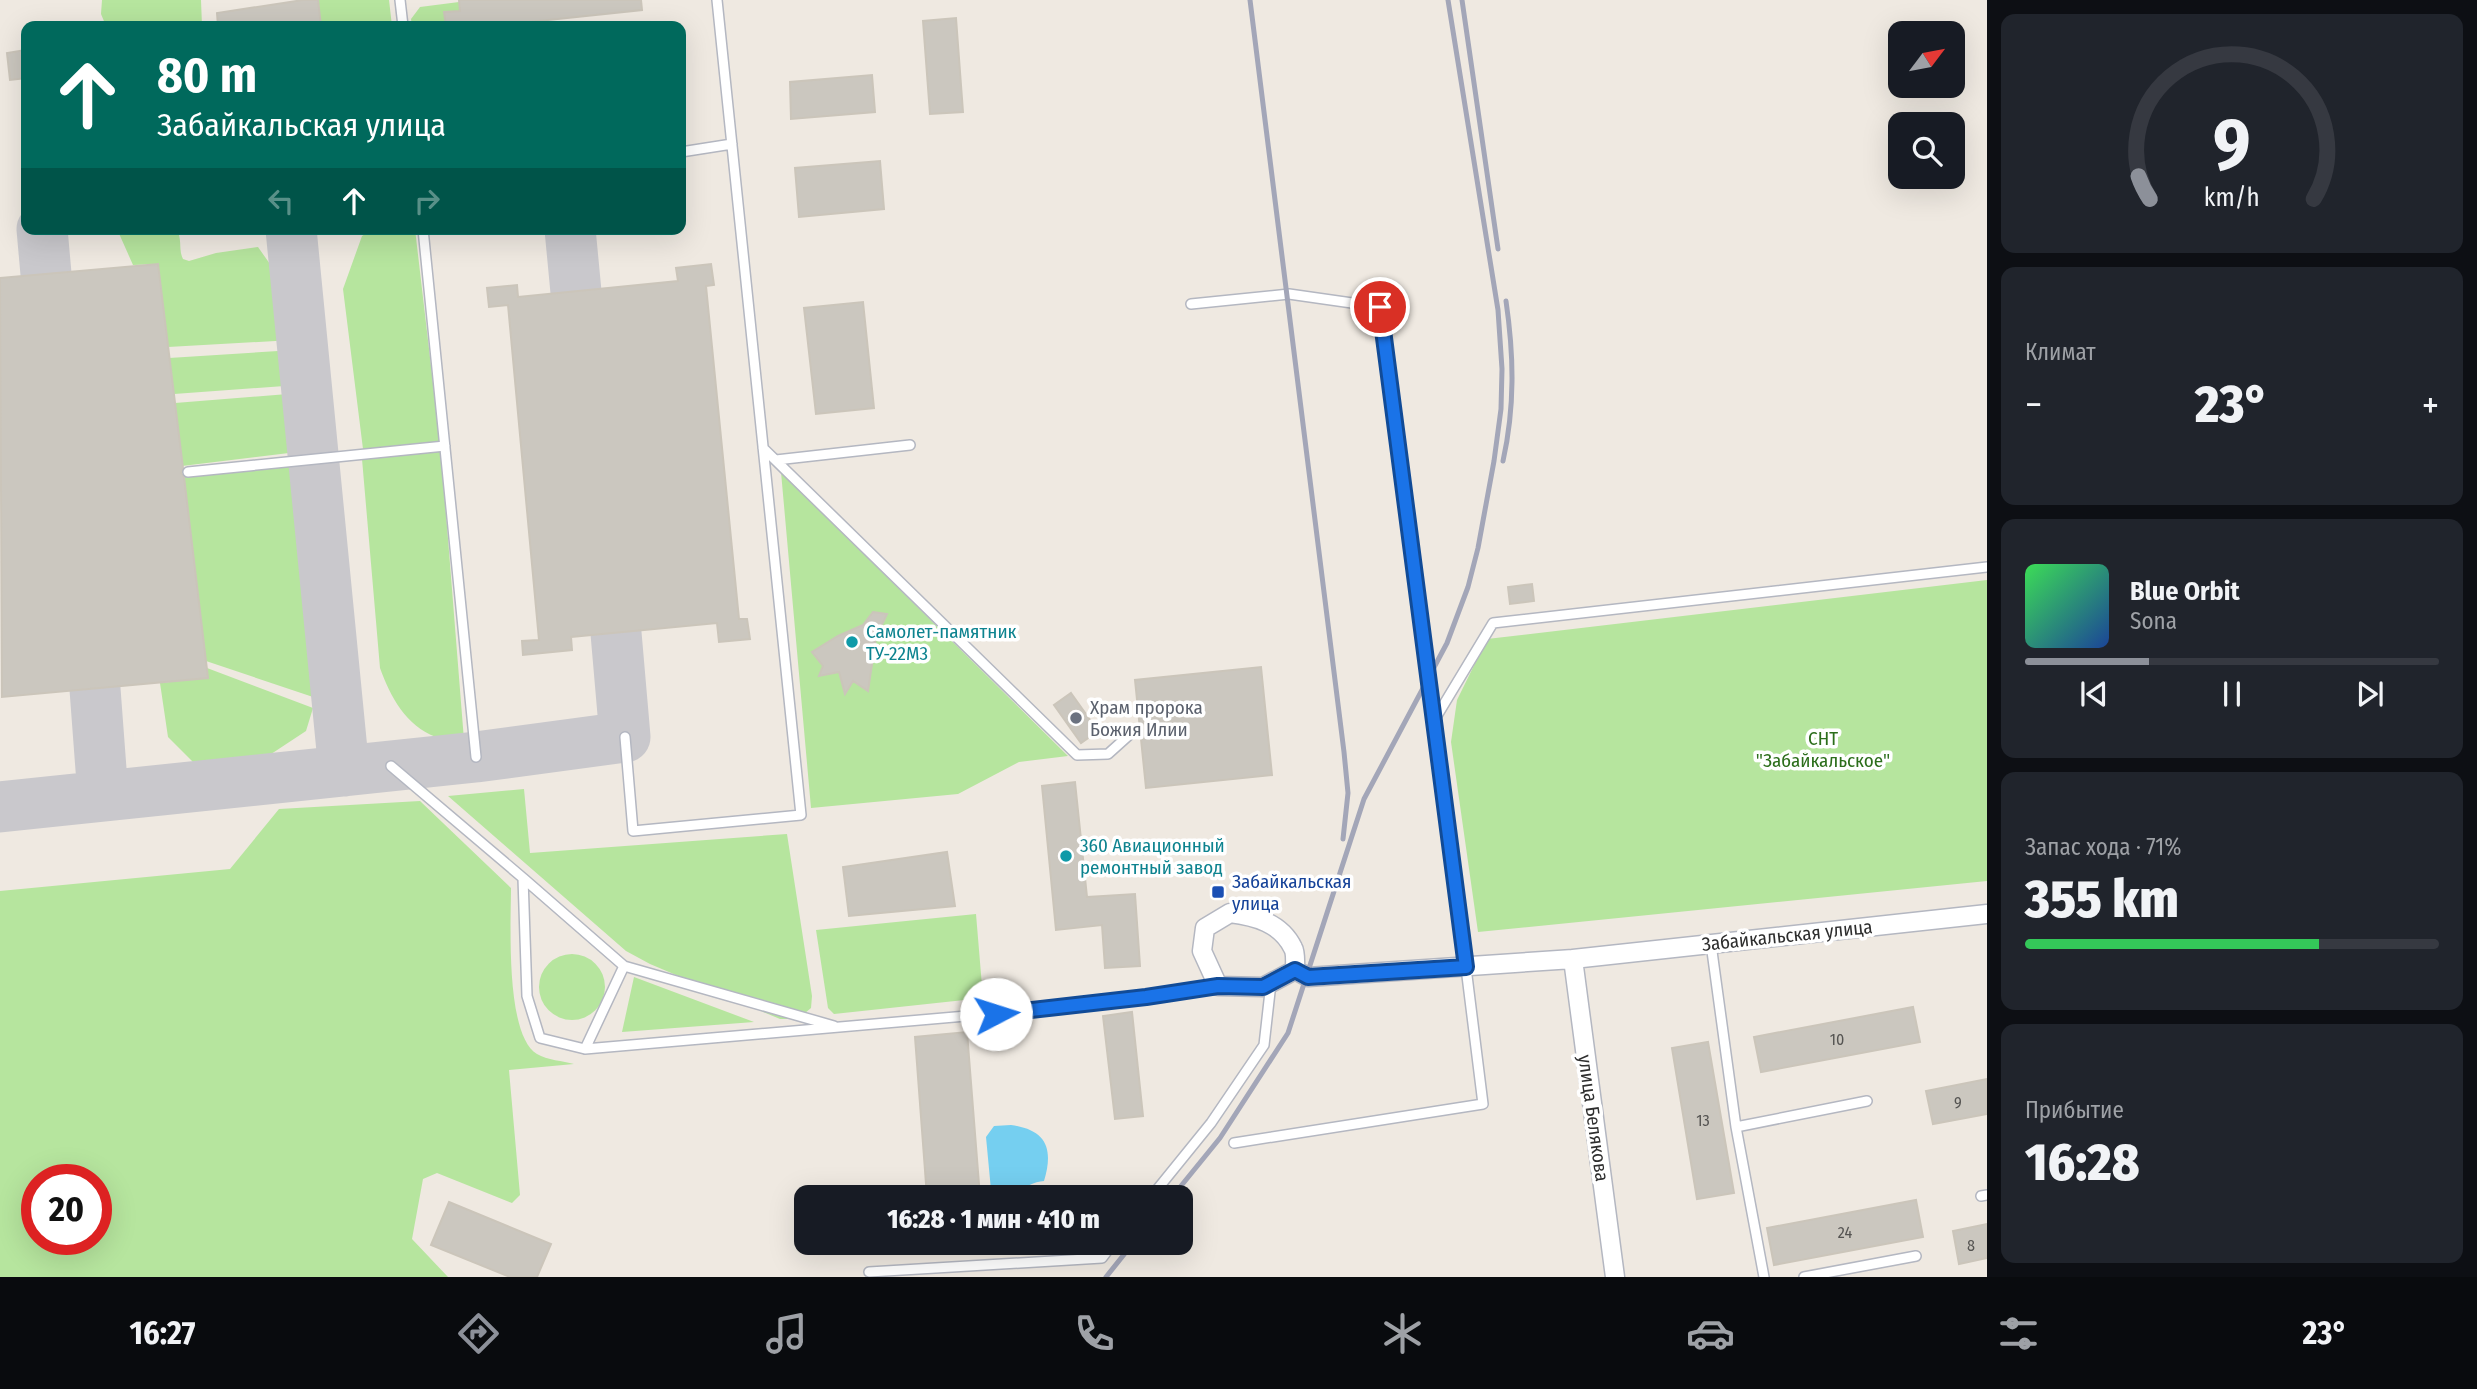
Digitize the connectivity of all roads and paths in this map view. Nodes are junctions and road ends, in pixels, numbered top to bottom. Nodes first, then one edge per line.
1 (400, 0) edge
2 (717, 0) edge
3 (402, 21) edge
4 (732, 144) junction
5 (686, 151) edge
6 (424, 235) edge
7 (1191, 304) dead end
8 (910, 445) dead end
9 (445, 446) junction
10 (763, 448) junction
11 (776, 460) junction
12 (188, 472) dead end
13 (1987, 567) edge
14 (1435, 719) junction
15 (1128, 736) dead end
16 (625, 737) dead end
17 (476, 757) dead end
18 (391, 766) dead end
19 (523, 878) junction
20 (1987, 914) edge
21 (1711, 943) junction
22 (1573, 959) junction
23 (624, 965) junction
24 (1466, 967) junction
25 (1295, 970) junction
26 (1271, 983) junction
27 (1218, 986) junction
28 (841, 1028) junction
29 (585, 1049) junction
30 (1867, 1101) dead end
31 (1736, 1126) junction
32 (1234, 1143) dead end
33 (1161, 1185) edge
34 (1104, 1255) edge
35 (1916, 1256) dead end
36 (869, 1272) dead end
37 (1615, 1277) edge
38 (1764, 1277) edge
39 (1804, 1277) edge

1 - 3 lane
2 - 4 lane
4 - 5 lane
4 - 10 lane
6 - 9 lane
7 - 14 lane
8 - 11 lane
9 - 12 lane
9 - 17 lane
10 - 11 lane
10 - 16 lane
11 - 15 lane
13 - 14 lane
14 - 24 lane
18 - 19 lane
19 - 23 lane
19 - 29 lane
20 - 21 street, Забайкальская улица
21 - 22 street, Забайкальская улица
21 - 31 lane
22 - 24 street, Забайкальская улица
22 - 37 street, улица Белякова
23 - 28 lane
23 - 29 lane
24 - 25 street, Забайкальская улица
24 - 32 lane
25 - 26 street
25 - 27 street
26 - 27 street
26 - 33 lane
27 - 28 lane
28 - 29 lane
30 - 31 lane
31 - 38 lane
34 - 36 lane
35 - 39 lane

